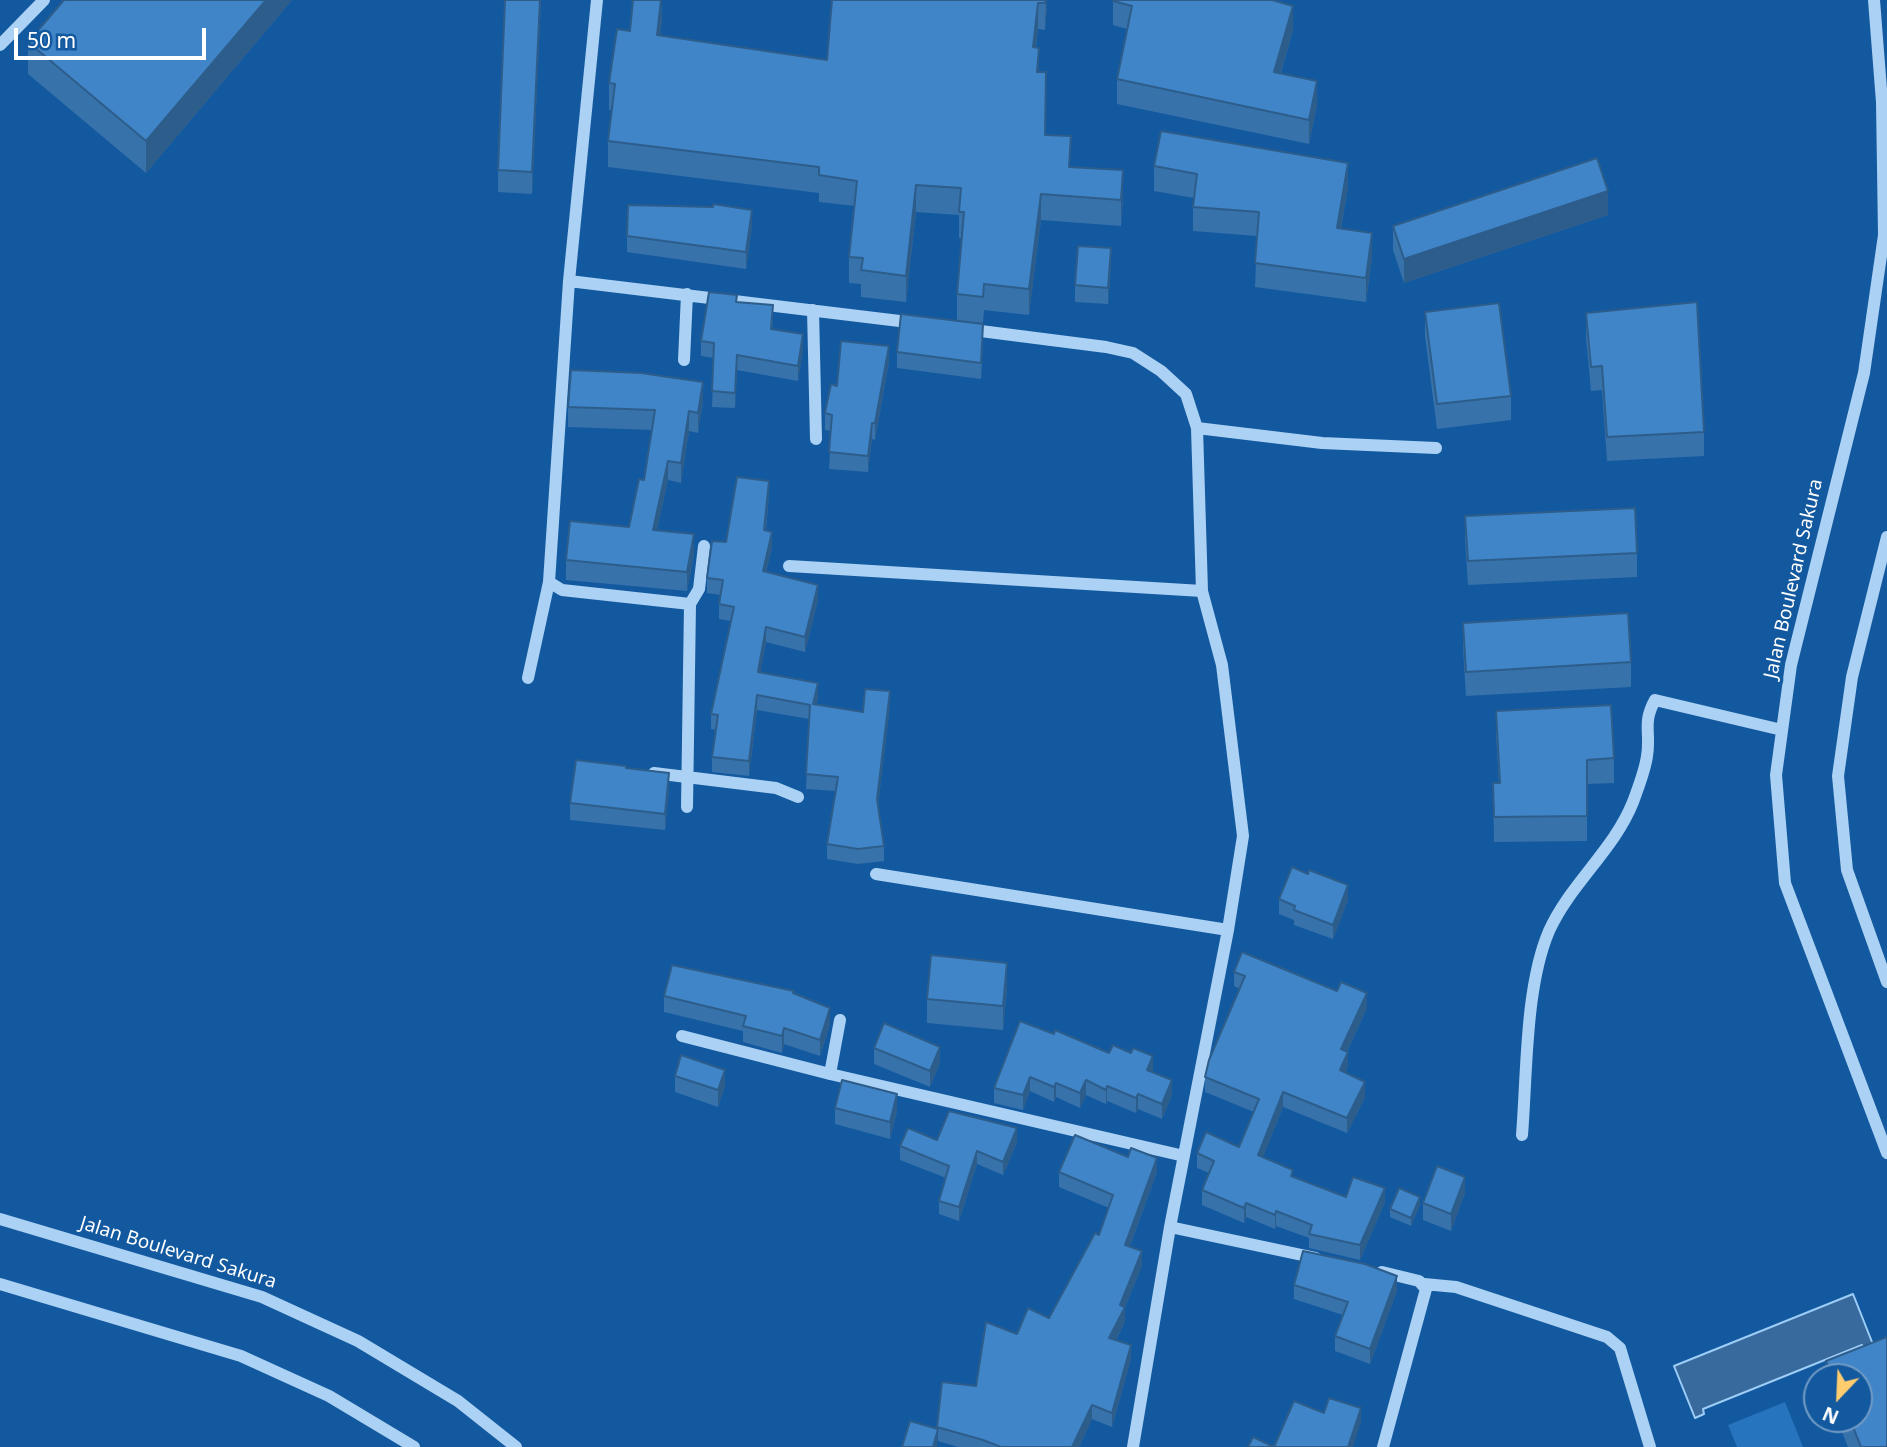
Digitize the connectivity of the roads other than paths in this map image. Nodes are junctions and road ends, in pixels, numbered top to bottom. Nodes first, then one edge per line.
1 (44, 0) edge
2 (597, 0) edge
3 (1874, 0) edge
4 (0, 45) edge
5 (1885, 235) edge
6 (569, 281) junction
7 (687, 293) junction
8 (813, 310) junction
9 (684, 360) dead end
10 (1197, 428) junction
11 (816, 439) dead end
12 (1436, 448) dead end
13 (1887, 537) edge
14 (704, 546) dead end
15 (789, 566) dead end
16 (549, 582) junction
17 (1202, 591) junction
18 (690, 604) junction
19 (528, 678) dead end
20 (1782, 730) junction
21 (639, 772) edge
22 (690, 777) junction
23 (798, 797) dead end
24 (687, 807) dead end
25 (876, 874) dead end
26 (1228, 930) junction
27 (1887, 982) edge
28 (840, 1020) dead end
29 (682, 1036) dead end
30 (830, 1074) junction
31 (1521, 1135) dead end
32 (1887, 1153) edge
33 (1184, 1156) junction
34 (0, 1219) edge
35 (1170, 1227) junction
36 (1324, 1260) edge
37 (1365, 1269) edge
38 (0, 1284) edge
39 (1424, 1284) junction
40 (414, 1447) edge
41 (516, 1447) edge
42 (1133, 1447) edge
43 (1383, 1447) edge
44 (1650, 1447) edge

1 - 4 street
2 - 6 street
3 - 5 street, Jalan Boulevard Sakura
5 - 20 street, Jalan Boulevard Sakura
6 - 7 street
6 - 16 street
7 - 8 street
7 - 9 street
8 - 10 street
8 - 11 street
10 - 12 street
10 - 17 street
13 - 27 street
14 - 18 street
15 - 17 street
16 - 18 street
16 - 19 street
17 - 26 street
18 - 22 street
20 - 31 street
20 - 32 street, Jalan Boulevard Sakura
21 - 22 street
22 - 23 street
22 - 24 street
25 - 26 street
26 - 33 street
28 - 30 street
29 - 30 street
30 - 33 street
33 - 35 street
34 - 41 street, Jalan Boulevard Sakura
35 - 36 street
35 - 42 street
37 - 39 street
38 - 40 street
39 - 43 street
39 - 44 street

